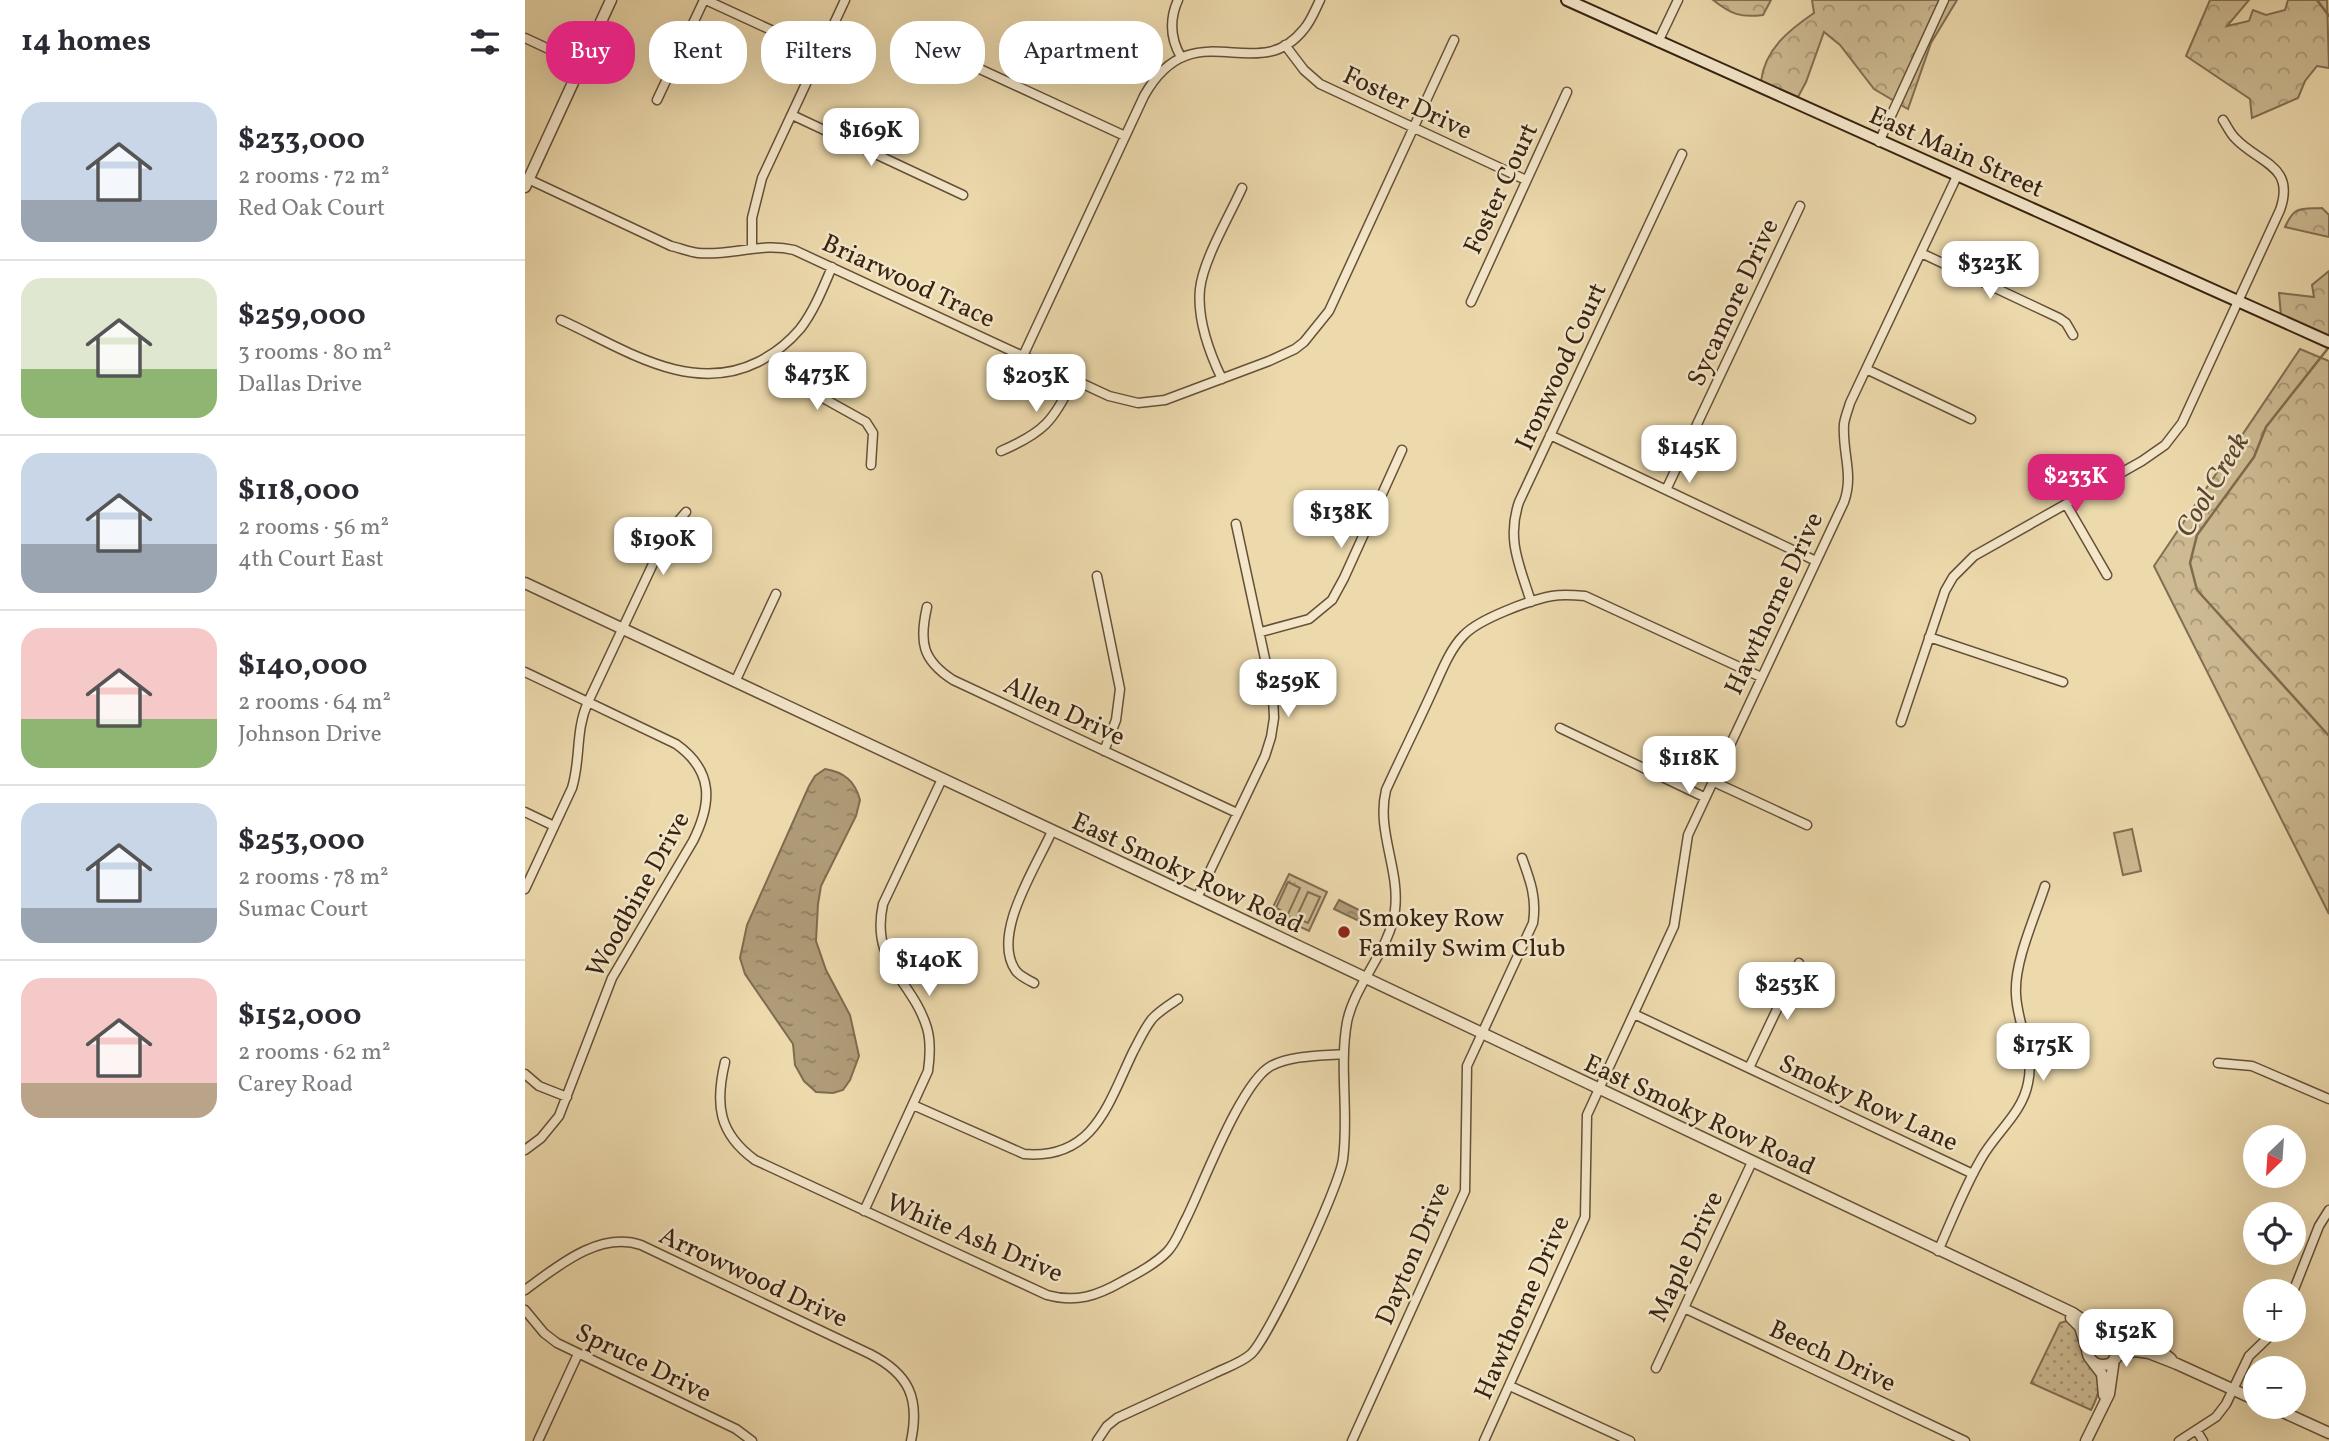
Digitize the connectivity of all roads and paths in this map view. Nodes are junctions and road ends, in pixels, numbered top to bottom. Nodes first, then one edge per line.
1 (611, 0) edge
2 (705, 0) edge
3 (845, 0) edge
4 (1178, 0) edge
5 (1320, 0) edge
6 (1567, 0) edge
7 (1678, 0) edge
8 (1944, 0) edge
9 (601, 21) edge
10 (835, 21) edge
11 (761, 25) edge
12 (525, 38) edge
13 (1454, 40) dead end
14 (1658, 42) junction
15 (1285, 46) junction
16 (546, 48) edge
17 (1181, 57) junction
18 (985, 71) edge
19 (572, 84) edge
20 (806, 84) edge
21 (1567, 92) dead end
22 (657, 100) dead end
23 (792, 115) junction
24 (2223, 120) dead end
25 (1414, 128) junction
26 (1125, 136) junction
27 (1879, 142) junction
28 (1682, 154) dead end
29 (1957, 176) junction
30 (1526, 180) junction
31 (527, 183) edge
32 (1242, 188) dead end
33 (963, 195) dead end
34 (1800, 206) dead end
35 (752, 248) junction
36 (1921, 253) junction
37 (832, 267) junction
38 (1471, 302) dead end
39 (2239, 302) junction
40 (561, 320) dead end
41 (2073, 335) dead end
42 (2328, 342) edge
43 (775, 352) junction
44 (1023, 356) junction
45 (1865, 369) junction
46 (1222, 379) junction
47 (1073, 380) junction
48 (1971, 419) dead end
49 (1550, 435) junction
50 (1001, 450) dead end
51 (1402, 450) dead end
52 (871, 466) dead end
53 (1666, 490) junction
54 (2066, 504) junction
55 (687, 512) dead end
56 (1236, 524) dead end
57 (1816, 561) junction
58 (2107, 575) dead end
59 (1097, 576) dead end
60 (525, 583) edge
61 (776, 594) dead end
62 (1531, 602) junction
63 (927, 607) dead end
64 (622, 629) junction
65 (1261, 632) junction
66 (1929, 637) junction
67 (525, 672) edge
68 (1761, 677) junction
69 (735, 682) junction
70 (2063, 682) dead end
71 (588, 702) junction
72 (1901, 722) dead end
73 (1560, 728) dead end
74 (1104, 751) junction
75 (942, 779) junction
76 (1712, 781) junction
77 (1705, 797) junction
78 (525, 812) edge
79 (1237, 813) junction
80 (1807, 825) dead end
81 (555, 826) junction
82 (1052, 831) junction
83 (1522, 858) dead end
84 (2045, 886) dead end
85 (525, 889) edge
86 (1197, 898) junction
87 (1799, 964) dead end
88 (1366, 979) junction
89 (1034, 983) dead end
90 (1178, 999) dead end
91 (1634, 1014) junction
92 (1482, 1034) junction
93 (1344, 1054) junction
94 (725, 1062) dead end
95 (2218, 1063) dead end
96 (1749, 1068) junction
97 (525, 1074) edge
98 (1598, 1089) junction
99 (567, 1097) junction
100 (2329, 1099) edge
101 (913, 1105) junction
102 (525, 1150) edge
103 (1752, 1162) junction
104 (1972, 1174) junction
105 (2329, 1210) edge
106 (864, 1211) junction
107 (1938, 1251) junction
108 (2298, 1279) edge
109 (525, 1290) edge
110 (1684, 1308) junction
111 (2059, 1308) junction
112 (525, 1310) edge
113 (2102, 1333) junction
114 (2114, 1338) junction
115 (2262, 1342) edge
116 (579, 1354) junction
117 (2089, 1354) junction
118 (2116, 1357) junction
119 (2177, 1363) junction
120 (1656, 1368) dead end
121 (1510, 1386) junction
122 (2233, 1389) junction
123 (2243, 1394) edge
124 (2103, 1405) junction
125 (2298, 1419) edge
126 (2197, 1431) junction
127 (2329, 1433) edge
128 (538, 1441) edge
129 (752, 1441) edge
130 (911, 1441) edge
131 (1097, 1441) edge
132 (1352, 1441) edge
133 (1484, 1441) edge
134 (1630, 1441) edge
135 (1965, 1441) edge
136 (2086, 1441) edge
137 (2179, 1441) edge
138 (2203, 1441) edge

1 - 9 street
2 - 11 street
2 - 22 street
3 - 10 street
4 - 17 street
5 - 15 street
6 - 14 main road, East Main Street
7 - 14 street
8 - 27 street
12 - 16 street
13 - 25 street, Briarwood Trace
14 - 27 main road, East Main Street
15 - 17 street
15 - 25 street, Foster Drive
17 - 26 street
18 - 26 street
19 - 31 street
20 - 23 street
21 - 30 street, Foster Court
23 - 33 street
23 - 35 street
24 - 39 street
25 - 30 street, Foster Drive
25 - 46 street, Briarwood Trace
26 - 44 street
27 - 29 main road, East Main Street
28 - 49 street, Ironwood Court
29 - 36 street, Hawthorne Drive
29 - 39 main road, East Main Street
30 - 38 street, Foster Court
31 - 35 street, Briarwood Trace
32 - 46 street
34 - 53 street, Sycamore Drive
35 - 37 street, Briarwood Trace
36 - 41 street
36 - 45 street, Hawthorne Drive
37 - 43 street
37 - 44 street, Briarwood Trace
39 - 42 main road, East Main Street
39 - 54 street
40 - 43 street
43 - 52 street
44 - 47 street, Briarwood Trace
45 - 48 street
45 - 57 street, Hawthorne Drive
46 - 47 street, Briarwood Trace
47 - 50 street
49 - 53 street
49 - 62 street, Ironwood Court
51 - 65 street
53 - 57 street
54 - 58 street
54 - 66 street
55 - 64 street
56 - 65 street
57 - 68 street, Hawthorne Drive
59 - 74 street
60 - 64 street, East Smoky Row Road
61 - 69 street
62 - 68 street
62 - 88 street
63 - 74 street, Allen Drive
64 - 69 street, East Smoky Row Road
64 - 71 street
65 - 79 street
66 - 70 street
66 - 72 street
67 - 71 street, Woodbine Drive
68 - 76 street, Hawthorne Drive
69 - 75 street, East Smoky Row Road
71 - 81 street
71 - 99 street, Woodbine Drive
73 - 77 street
74 - 79 street, Allen Drive
75 - 82 street, East Smoky Row Road
75 - 101 street
76 - 77 street, Hawthorne Drive
76 - 80 street
77 - 91 street, Hawthorne Drive
78 - 81 street
79 - 86 street
81 - 85 street
82 - 86 street, East Smoky Row Road
82 - 89 street
83 - 92 street, Dayton Drive
84 - 104 street
86 - 88 street, East Smoky Row Road
87 - 96 street
88 - 92 street, East Smoky Row Road
88 - 93 street
90 - 101 street
91 - 96 street, Smoky Row Lane
91 - 98 street, Hawthorne Drive
92 - 98 street, East Smoky Row Road
92 - 132 street, Dayton Drive
93 - 106 street, White Ash Drive
93 - 131 street
94 - 106 street, White Ash Drive
95 - 100 street
96 - 104 street, Smoky Row Lane
97 - 99 street
98 - 103 street, East Smoky Row Road
98 - 121 street, Hawthorne Drive
99 - 102 street, Woodbine Drive
101 - 106 street
103 - 107 street, East Smoky Row Road
103 - 110 street, Maple Drive
104 - 107 street
105 - 108 street
107 - 111 street, East Smoky Row Road
109 - 130 street, Arrowwood Drive
110 - 120 street, Maple Drive
110 - 135 street, Beech Drive
111 - 113 street, East Smoky Row Road
111 - 117 street, East Smoky Row Road
112 - 116 street, Spruce Drive
113 - 114 street
113 - 117 street
114 - 118 street
114 - 119 street
115 - 122 street
116 - 128 street
116 - 129 street, Spruce Drive
117 - 118 street
117 - 124 street, East Smoky Row Road
118 - 119 street
118 - 124 street
119 - 122 street
121 - 133 street, Hawthorne Drive
121 - 134 street
122 - 123 street
122 - 126 street
124 - 136 street
125 - 127 street
126 - 137 street
126 - 138 street

